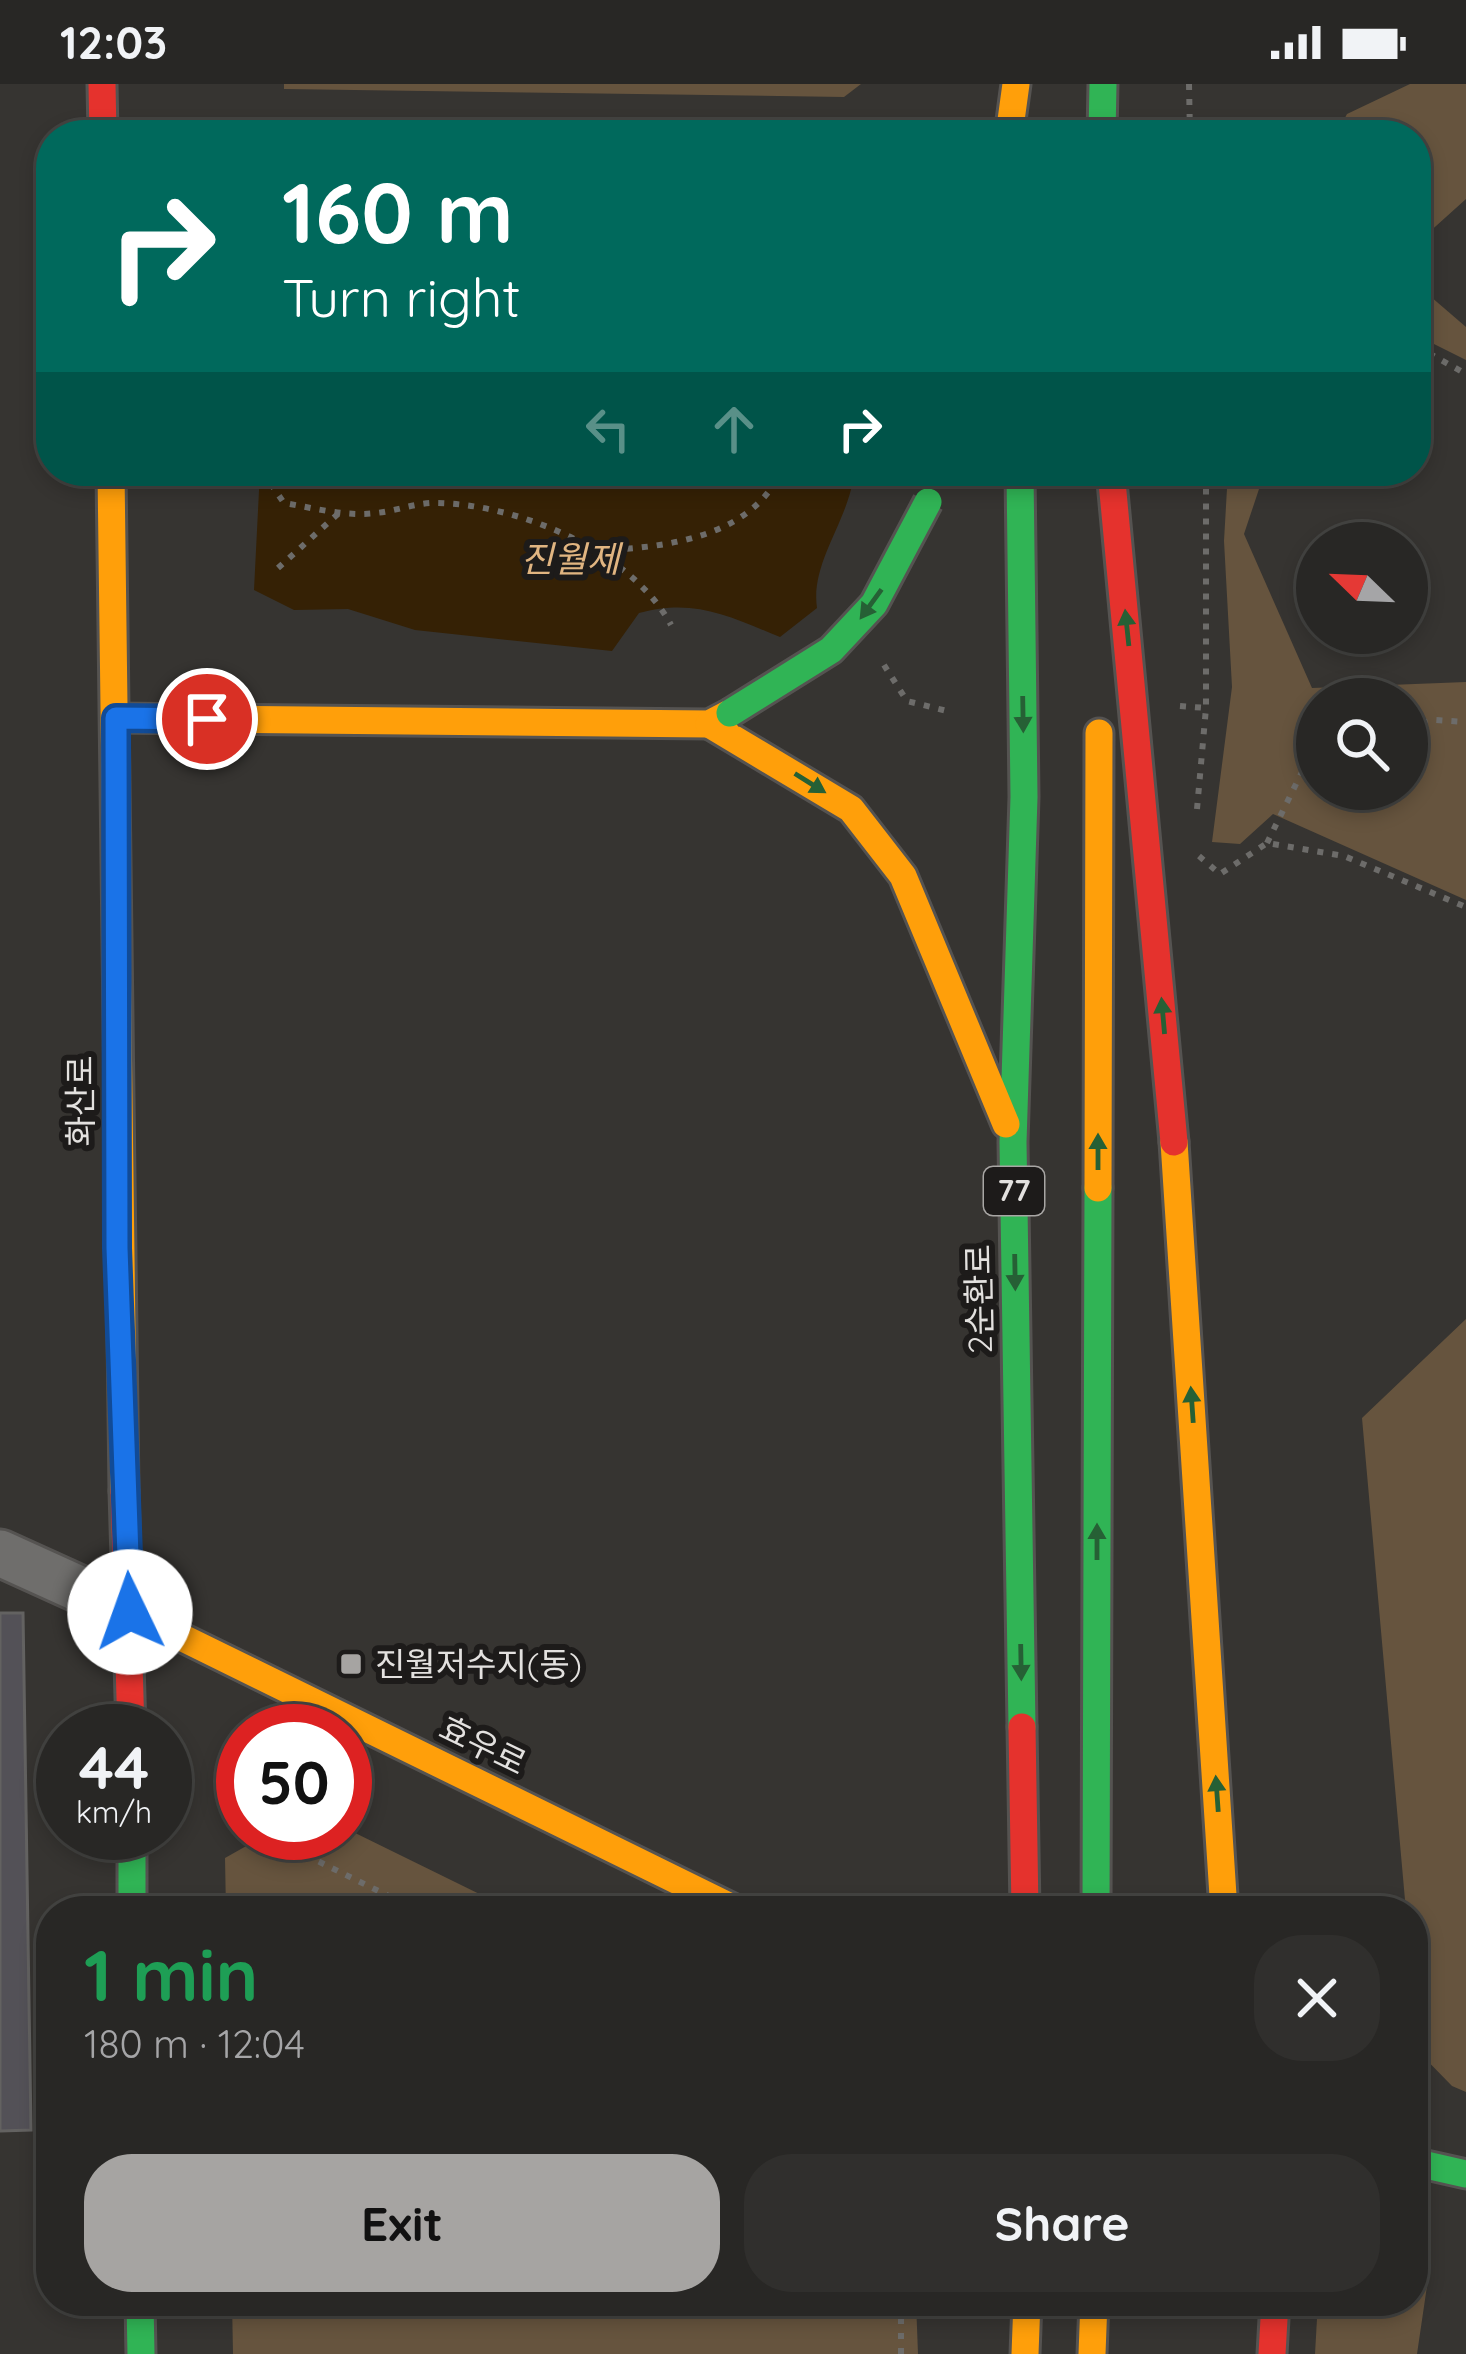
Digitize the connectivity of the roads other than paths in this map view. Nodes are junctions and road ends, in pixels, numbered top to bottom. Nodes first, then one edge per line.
1 (102, 84) edge
2 (1017, 84) edge
3 (1103, 84) edge
4 (103, 120) edge
5 (1014, 120) edge
6 (1102, 120) edge
7 (111, 486) edge
8 (936, 486) edge
9 (1020, 486) edge
10 (1099, 486) edge
11 (1112, 486) edge
12 (1099, 636) dead end
13 (1099, 707) dead end
14 (116, 718) junction
15 (720, 719) junction
16 (1013, 1142) junction
17 (0, 1553) edge
18 (130, 1612) junction
19 (131, 1704) edge
20 (132, 1860) edge
21 (132, 1896) edge
22 (709, 1896) edge
23 (1025, 1896) edge
24 (1096, 1896) edge
25 (1223, 1896) edge
26 (1428, 2165) edge
27 (1466, 2174) edge
28 (140, 2316) edge
29 (1026, 2316) edge
30 (1093, 2316) edge
31 (1274, 2316) edge
32 (141, 2354) edge
33 (1025, 2354) edge
34 (1092, 2354) edge
35 (1272, 2354) edge

1 - 4 main road
2 - 5 main road
3 - 6 main road
7 - 14 main road, 화산로
8 -> 15 main road, bridge
9 -> 16 main road, 2순환로 / 77
10 - 12 main road
25 -> 11 main road
24 -> 13 main road
14 - 15 main road
14 - 18 main road, 화산로
15 -> 16 main road
16 -> 23 main road, 2순환로 / 77
17 - 18 street
18 - 19 main road, 화산로
18 - 22 main road, 효우로
20 - 21 main road
26 - 27 main road
28 - 32 main road
29 - 33 main road
30 - 34 main road
31 - 35 main road

